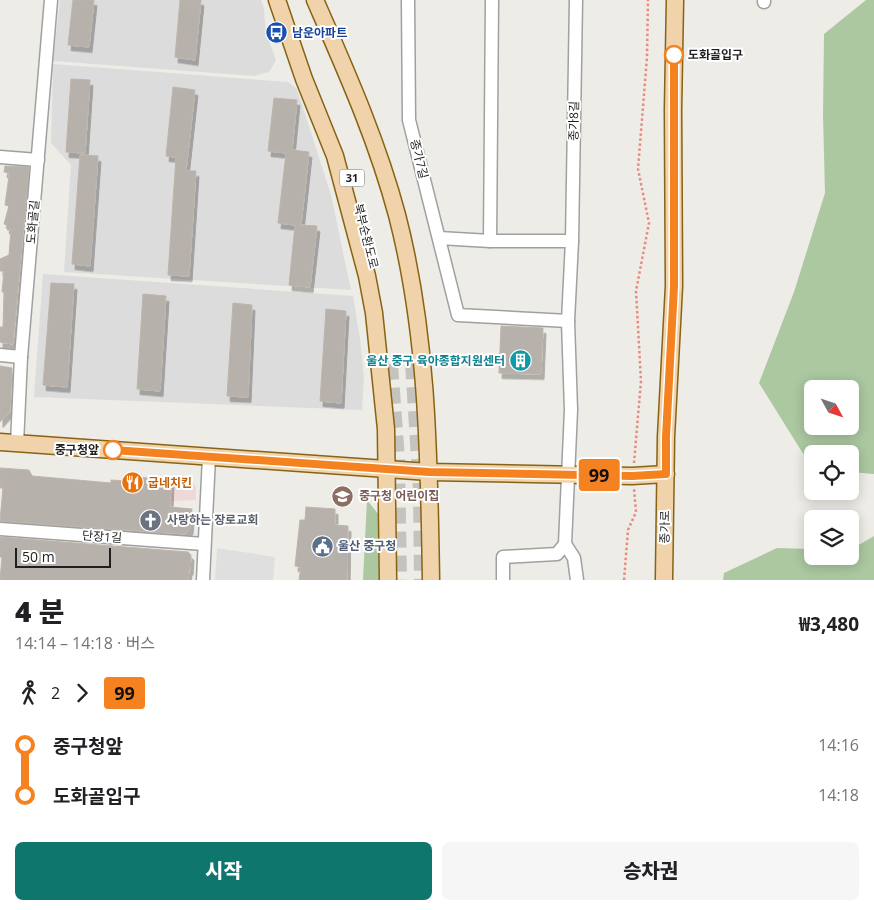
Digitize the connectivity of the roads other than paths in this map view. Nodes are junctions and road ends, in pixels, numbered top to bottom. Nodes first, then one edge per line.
1 (51, 0) edge
2 (277, 0) edge
3 (285, 0) edge
4 (309, 0) edge
5 (314, 0) edge
6 (408, 0) edge
7 (492, 0) edge
8 (576, 0) edge
9 (675, 0) edge
10 (0, 158) edge
11 (38, 160) junction
12 (440, 238) junction
13 (490, 241) junction
14 (572, 241) junction
15 (568, 321) junction
16 (0, 355) edge
17 (22, 357) junction
18 (413, 362) tunnel mouth
19 (390, 364) tunnel mouth
20 (0, 442) edge
21 (17, 444) junction
22 (209, 457) junction
23 (387, 468) junction
24 (429, 472) junction
25 (666, 474) junction
26 (568, 475) junction
27 (0, 529) edge
28 (204, 544) junction
29 (565, 544) junction
30 (203, 580) edge
31 (388, 580) edge
32 (431, 580) edge
33 (503, 580) edge
34 (577, 580) edge
35 (664, 580) edge

1 - 11 street, 도화골길
2 - 23 main road
3 - 19 main road, 북부순환도로 / 31
4 - 18 main road, 북부순환도로 / 31
5 - 24 main road
6 - 12 street, 종가7길
7 - 13 street
8 - 14 street, 종가8길
9 - 25 main road, 종가로
10 - 11 street
11 - 17 street, 도화골길
12 - 13 street
12 - 15 street, 종가7길
13 - 14 street
14 - 15 street, 종가8길
15 - 26 street, 종가8길
16 - 17 street
17 - 21 street, 도화골길
20 - 21 main road
21 - 22 main road
22 - 23 main road
22 - 28 street
23 - 24 main road
23 - 31 main road
24 - 26 main road
24 - 32 main road
25 - 26 main road
25 - 35 main road, 종가로
26 - 29 street, 종가8길
27 - 28 street, 단장1길
28 - 30 street
29 - 33 street
29 - 34 street

